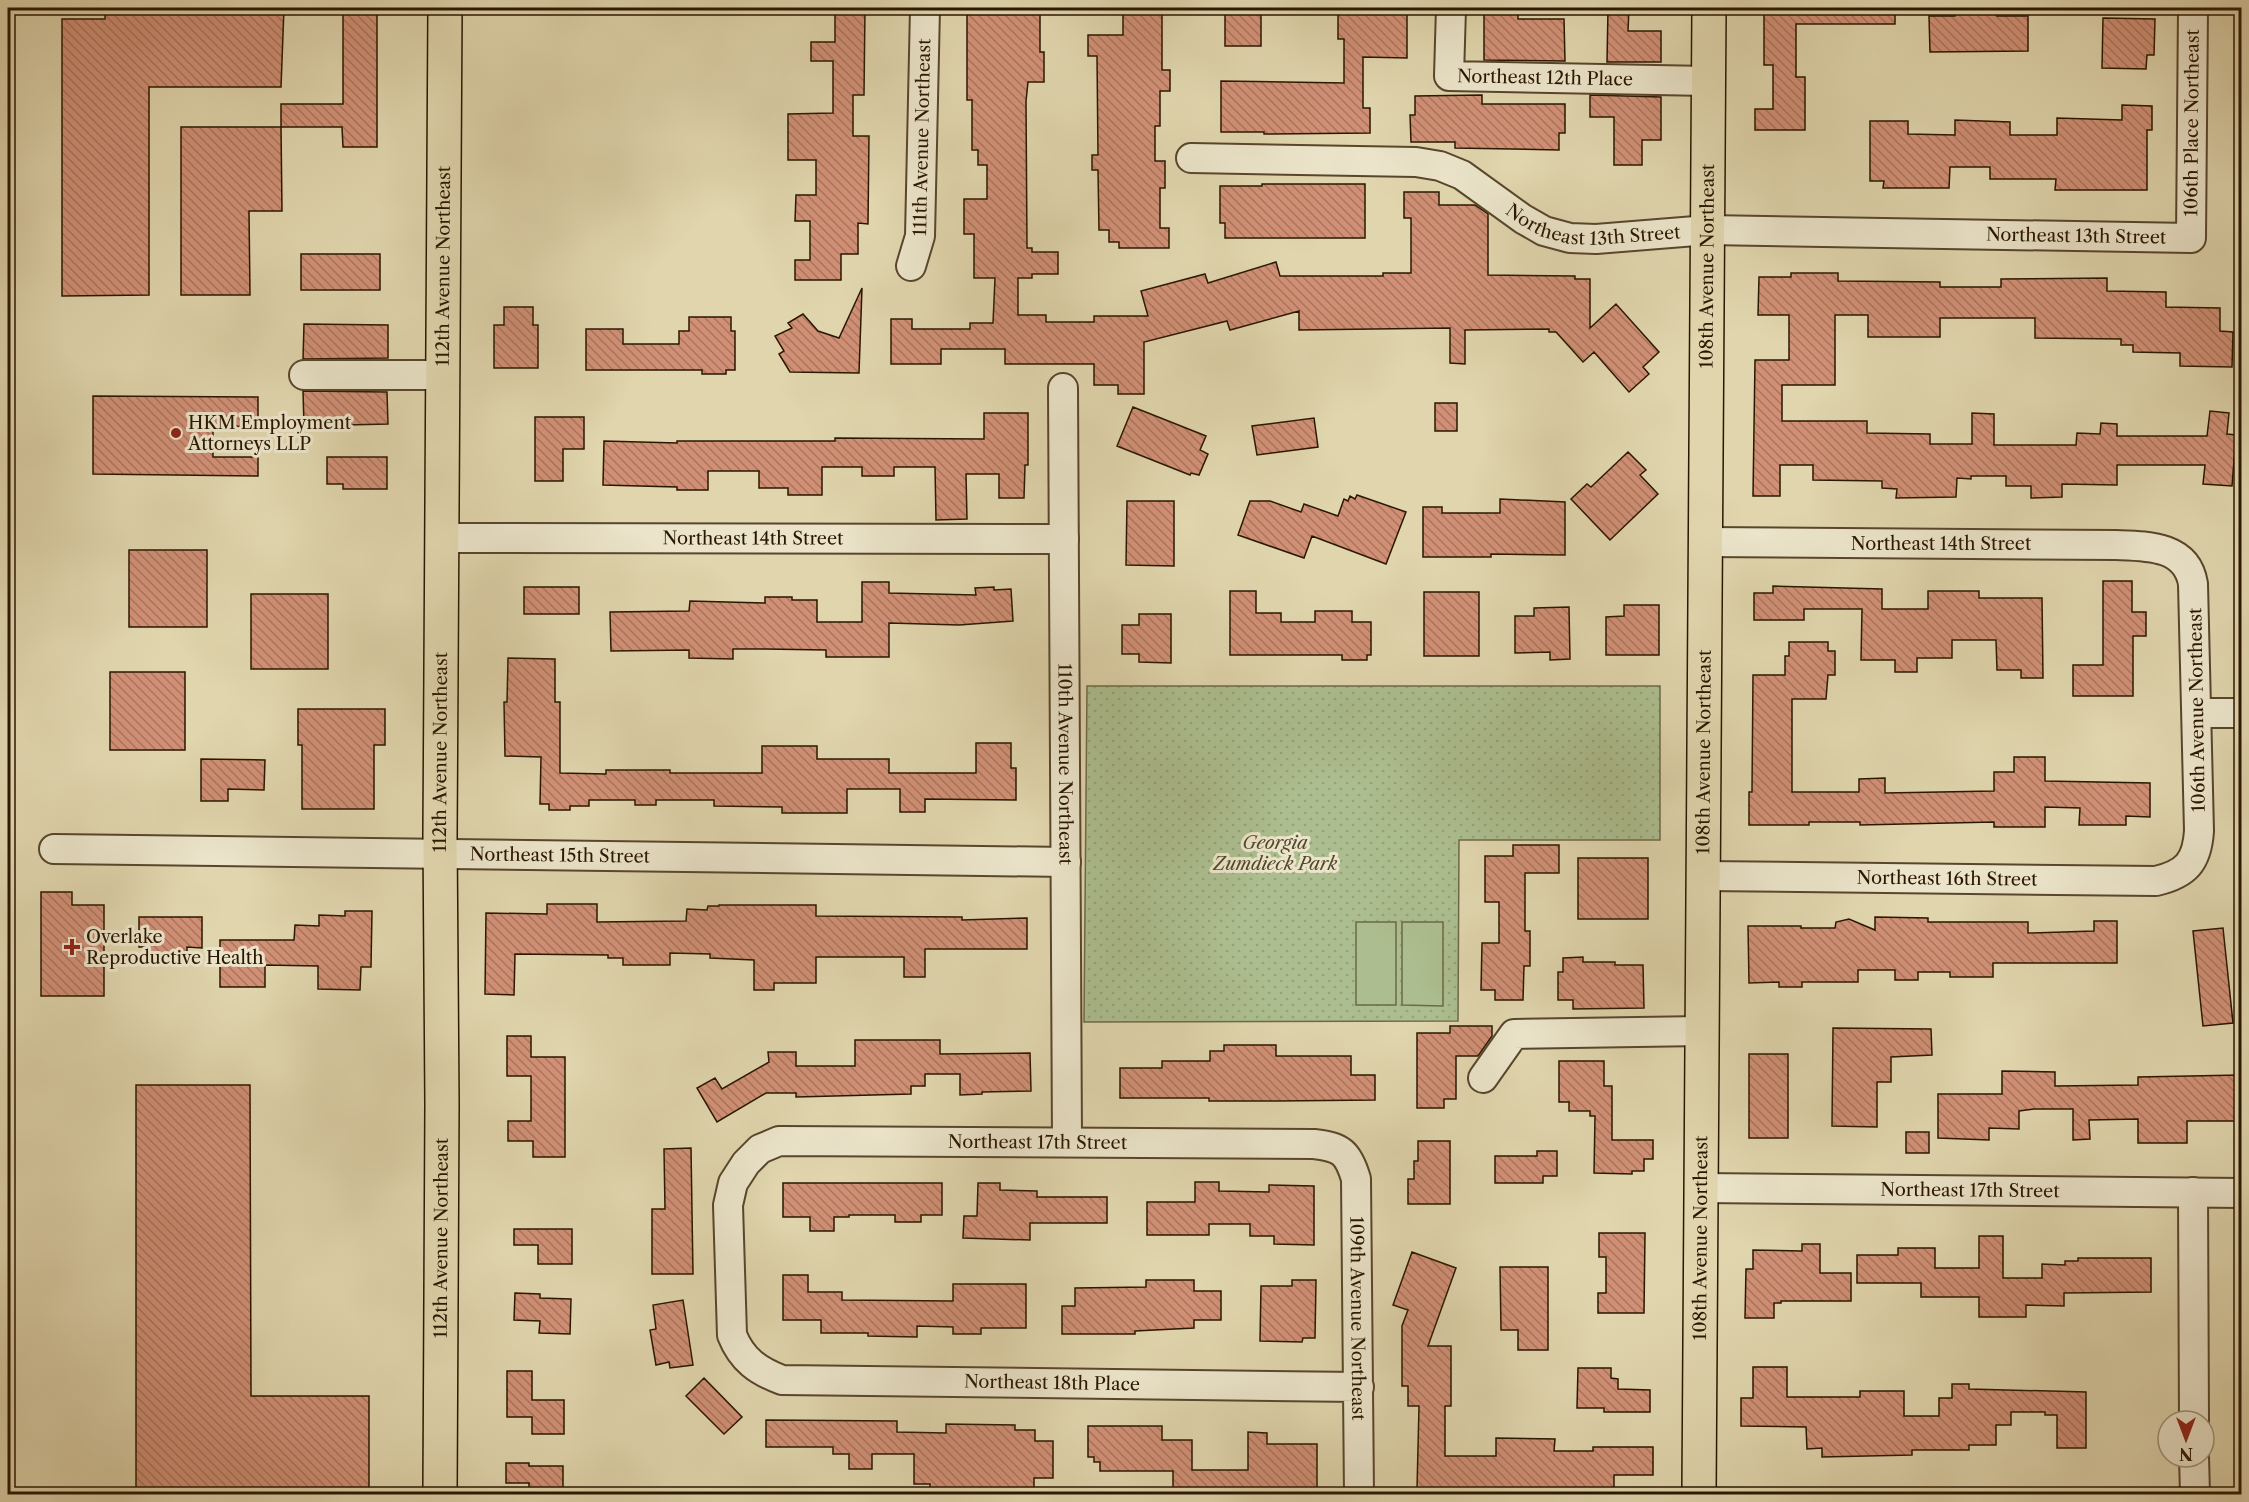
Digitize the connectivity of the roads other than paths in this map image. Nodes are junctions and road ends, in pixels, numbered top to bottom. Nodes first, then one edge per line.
1 (445, 8) edge
2 (925, 8) edge
3 (1450, 8) edge
4 (1709, 8) edge
5 (2193, 8) edge
6 (1708, 81) junction
7 (1191, 158) dead end
8 (1708, 230) junction
9 (2191, 238) joint
10 (911, 266) dead end
11 (304, 375) dead end
12 (443, 375) junction
13 (1063, 388) dead end
14 (443, 538) junction
15 (1064, 539) junction
16 (1704, 542) junction
17 (2176, 555) joint
18 (2198, 712) junction
19 (2241, 712) edge
20 (54, 849) dead end
21 (441, 855) junction
22 (1066, 862) junction
23 (2186, 868) joint
24 (1704, 876) junction
25 (1702, 1031) junction
26 (1483, 1078) dead end
27 (1067, 1142) junction
28 (1336, 1147) joint
29 (1700, 1188) junction
30 (2193, 1192) junction
31 (2241, 1193) edge
32 (749, 1363) joint
33 (1359, 1387) junction
34 (2194, 1409) edge
35 (2194, 1469) edge
36 (440, 1494) edge
37 (1359, 1494) edge
38 (1699, 1494) edge
39 (2194, 1494) edge

1 - 12 main road, 112th Avenue Northeast
2 - 10 street, 111th Avenue Northeast
3 - 6 street, Northeast 12th Place
4 - 6 main road, 108th Avenue Northeast
5 - 9 street, 106th Place Northeast
6 - 8 main road, 108th Avenue Northeast
7 - 8 street, Northeast 13th Street
8 - 9 street, Northeast 13th Street
8 - 16 main road, 108th Avenue Northeast
11 - 12 street
12 - 14 main road, 112th Avenue Northeast
13 - 15 street, 110th Avenue Northeast
14 - 15 street, Northeast 14th Street
14 - 21 main road, 112th Avenue Northeast
15 - 22 street, 110th Avenue Northeast
16 - 17 street, Northeast 14th Street
16 - 24 main road, 108th Avenue Northeast
17 - 18 street, 106th Avenue Northeast
18 - 19 street
18 - 23 street, 106th Avenue Northeast
20 - 21 street, Northeast 15th Street
21 - 22 street, Northeast 15th Street
21 - 36 main road, 112th Avenue Northeast
22 - 27 street, 110th Avenue Northeast
23 - 24 street, Northeast 16th Street
24 - 25 main road, 108th Avenue Northeast
25 - 26 street
25 - 29 main road, 108th Avenue Northeast
27 - 28 street, Northeast 17th Street
27 - 32 street, Northeast 17th Street
28 - 33 street, 109th Avenue Northeast
29 - 30 street, Northeast 17th Street
29 - 38 main road, 108th Avenue Northeast
30 - 31 street, Northeast 17th Street
30 - 34 street
32 - 33 street, Northeast 18th Place
33 - 37 street, 109th Avenue Northeast
35 - 39 street

